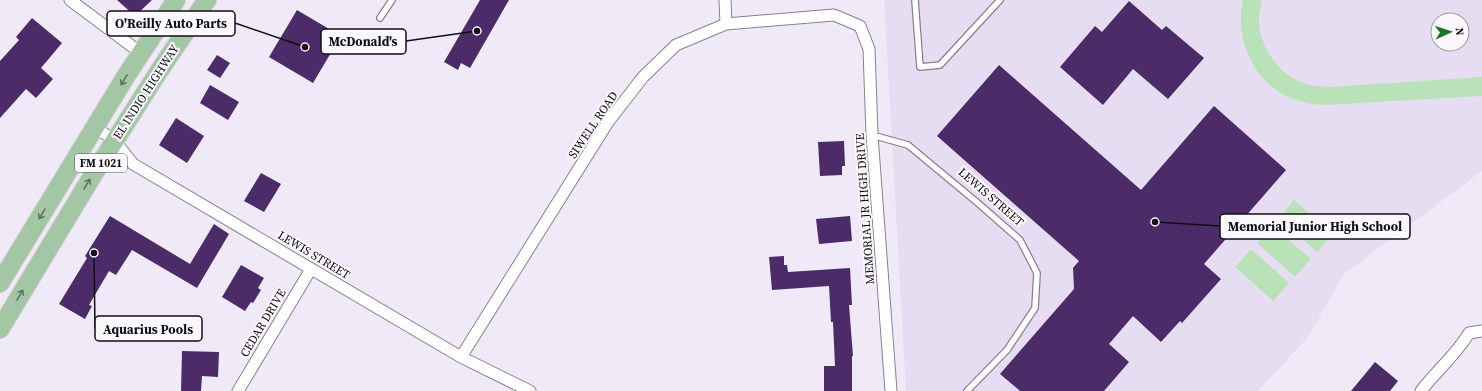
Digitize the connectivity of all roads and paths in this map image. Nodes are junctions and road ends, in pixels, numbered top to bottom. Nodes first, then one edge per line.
1 (70, 0) edge
2 (176, 0) edge
3 (207, 0) edge
4 (392, 0) edge
5 (725, 0) edge
6 (915, 0) edge
7 (1000, 0) edge
8 (380, 18) dead end
9 (726, 24) junction
10 (860, 26) joint
11 (141, 53) junction
12 (95, 127) junction
13 (872, 135) junction
14 (115, 141) junction
15 (311, 269) junction
16 (0, 283) edge
17 (0, 329) edge
18 (1482, 331) edge
19 (461, 357) junction
20 (238, 391) edge
21 (530, 391) edge
22 (891, 391) edge
23 (967, 391) edge
24 (1421, 391) edge

1 - 11 street
2 - 11 main road, EL INDIO HIGHWAY / FM 1021
3 - 14 main road, EL INDIO HIGHWAY / FM 1021
4 - 8 lane
5 - 9 street
6 - 7 lane
9 - 10 street, SIWELL ROAD
9 - 19 street, SIWELL ROAD
10 - 13 street, MEMORIAL JR HIGH DRIVE
11 -> 12 main road, EL INDIO HIGHWAY / FM 1021
12 - 14 street, LEWIS STREET
12 -> 16 main road, EL INDIO HIGHWAY / FM 1021
13 - 22 street, MEMORIAL JR HIGH DRIVE
13 - 23 lane, LEWIS STREET
14 - 15 street, LEWIS STREET
17 -> 14 main road, EL INDIO HIGHWAY / FM 1021
15 - 19 street, LEWIS STREET
15 - 20 street, CEDAR DRIVE
18 - 24 street
19 - 21 street, LEWIS STREET

